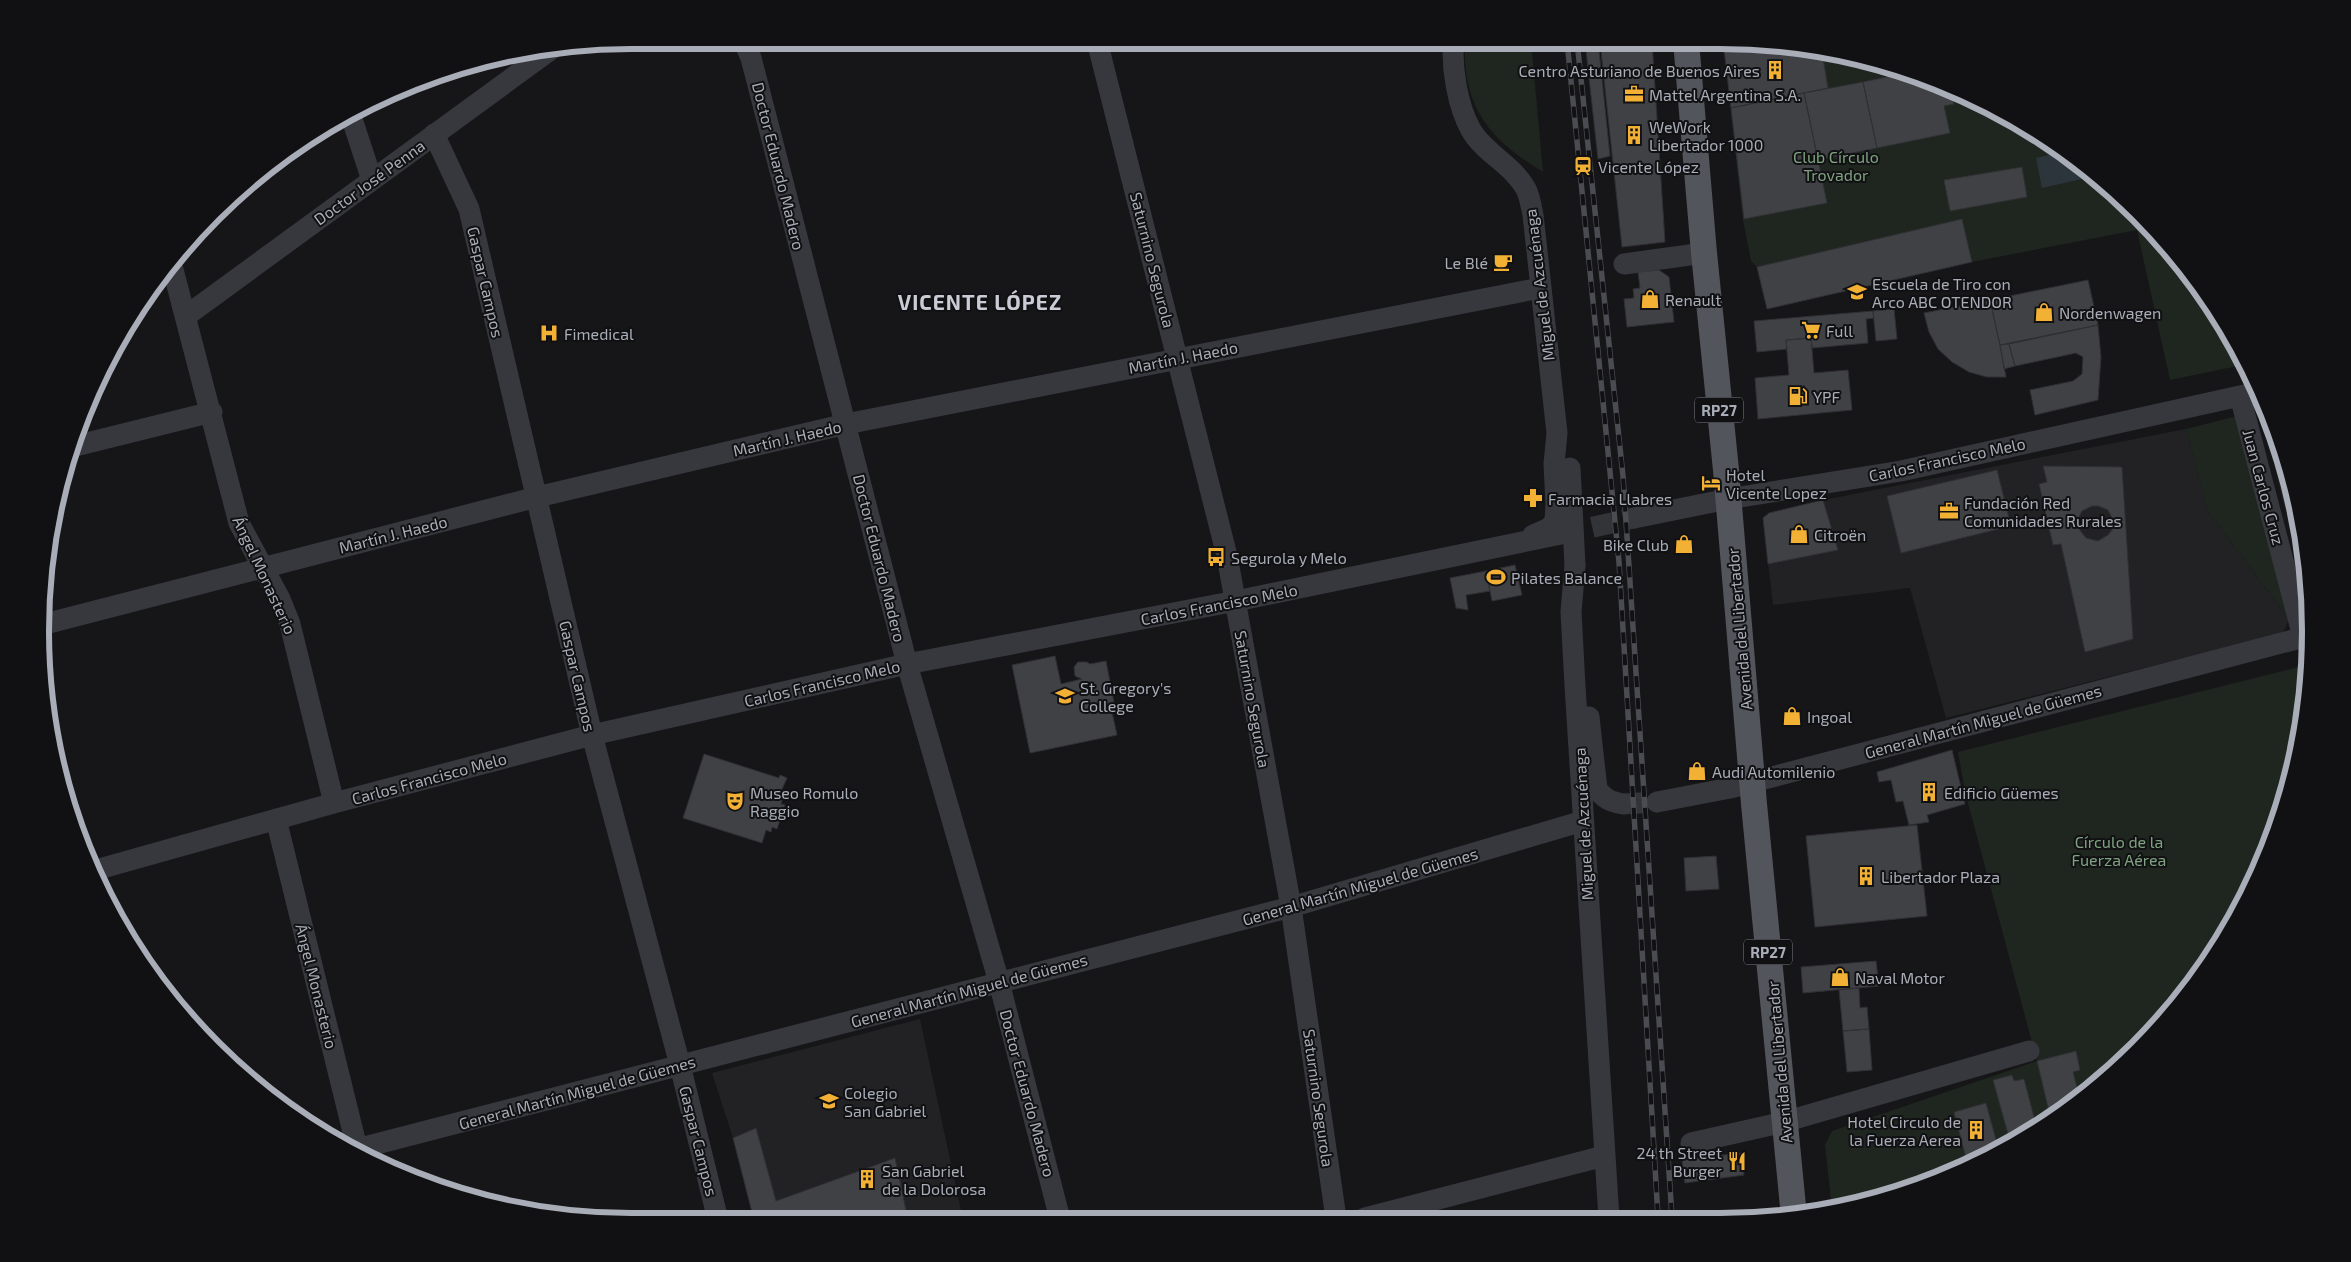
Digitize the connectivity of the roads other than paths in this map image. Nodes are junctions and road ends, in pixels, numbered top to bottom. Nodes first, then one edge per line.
1 (748, 49) edge
2 (1099, 49) edge
3 (1453, 49) edge
4 (1687, 49) edge
5 (542, 56) edge
6 (352, 120) edge
7 (434, 134) junction
8 (372, 180) junction
9 (1704, 253) junction
10 (1624, 264) dead end
11 (174, 271) edge
12 (1540, 288) junction
13 (186, 316) junction
14 (1178, 359) junction
15 (2249, 394) edge
16 (212, 412) junction
17 (846, 424) junction
18 (1557, 433) junction
19 (80, 445) edge
20 (537, 498) junction
21 (1728, 499) junction
22 (1634, 518) tunnel mouth
23 (1561, 534) tunnel mouth
24 (1521, 540) junction
25 (263, 567) junction
26 (1236, 601) junction
27 (2302, 618) edge
28 (49, 623) edge
29 (2302, 637) edge
30 (907, 664) junction
31 (1575, 686) junction
32 (592, 735) junction
33 (1753, 782) junction
34 (1657, 802) tunnel mouth
35 (334, 803) junction
36 (1623, 804) tunnel mouth
37 (276, 819) junction
38 (1582, 821) junction
39 (100, 869) edge
40 (1290, 907) junction
41 (999, 982) junction
42 (2029, 1051) dead end
43 (680, 1065) junction
44 (1784, 1122) junction
45 (354, 1143) edge
46 (1691, 1143) dead end
47 (364, 1148) edge
48 (1604, 1156) junction
49 (1793, 1208) edge
50 (716, 1213) edge
51 (1058, 1213) edge
52 (1335, 1213) edge
53 (1384, 1213) edge
54 (1609, 1213) edge

1 - 17 street, Doctor Eduardo Madero
2 - 14 street, Saturnino Segurola
3 - 12 street, Miguel de Azcuénaga
4 - 9 main road, Avenida del Libertador / RP27
5 - 7 street, Doctor José Penna
6 - 8 street
7 - 8 street, Doctor José Penna
7 - 20 street, Gaspar Campos
8 - 13 street, Doctor José Penna
9 - 10 street
9 - 21 main road, Avenida del Libertador / RP27
11 - 13 street, Ángel Monasterio
12 - 14 street, Martín J. Haedo
12 - 18 street, Miguel de Azcuénaga
13 - 16 street, Ángel Monasterio
14 - 17 street, Martín J. Haedo
14 - 26 street, Saturnino Segurola
15 - 21 street, Carlos Francisco Melo
15 - 27 street, Juan Carlos Cruz
16 - 19 street
16 - 25 street, Ángel Monasterio
17 - 20 street, Martín J. Haedo
17 - 30 street, Doctor Eduardo Madero
18 - 24 street, Miguel de Azcuénaga
18 - 31 street, Miguel de Azcuénaga, bridge
20 - 25 street, Martín J. Haedo
20 - 32 street, Gaspar Campos
21 - 22 street, Carlos Francisco Melo
21 - 33 main road, Avenida del Libertador / RP27
23 - 24 street, Carlos Francisco Melo
24 - 26 street, Carlos Francisco Melo
25 - 28 street, Martín J. Haedo
25 - 35 street, Ángel Monasterio
26 - 30 street, Carlos Francisco Melo
26 - 40 street, Saturnino Segurola
29 - 33 street, General Martín Miguel de Güemes
30 - 32 street, Carlos Francisco Melo
30 - 41 street, Doctor Eduardo Madero
31 - 36 street
31 - 38 street, Miguel de Azcuénaga
32 - 35 street, Carlos Francisco Melo
32 - 43 street, Gaspar Campos
33 - 34 street, General Martín Miguel de Güemes
33 - 44 main road, Avenida del Libertador / RP27
35 - 37 street, Carlos Francisco Melo
37 - 39 street, Carlos Francisco Melo
37 - 45 street, Ángel Monasterio
38 - 40 street, General Martín Miguel de Güemes
38 - 48 street, Miguel de Azcuénaga
40 - 41 street, General Martín Miguel de Güemes
40 - 52 street, Saturnino Segurola
41 - 43 street, General Martín Miguel de Güemes
41 - 51 street, Doctor Eduardo Madero
42 - 44 street
43 - 47 street, General Martín Miguel de Güemes
43 - 50 street, Gaspar Campos
44 - 46 street
44 - 49 main road, Avenida del Libertador / RP27
48 - 53 street
48 - 54 street, Miguel de Azcuénaga

